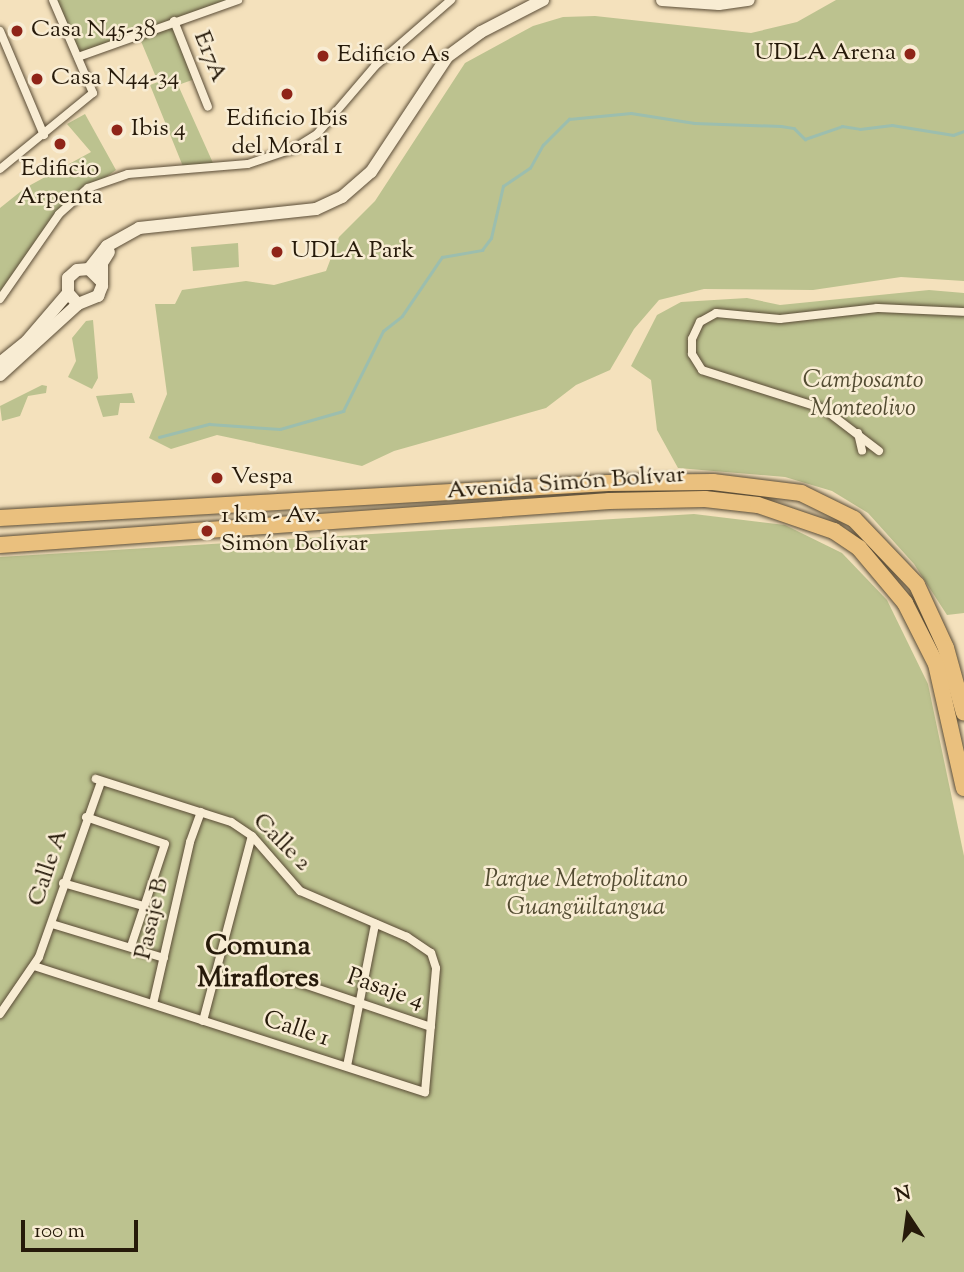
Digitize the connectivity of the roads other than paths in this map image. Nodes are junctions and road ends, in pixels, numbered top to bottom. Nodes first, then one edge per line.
1 (53, 0) edge
2 (238, 0) edge
3 (451, 0) edge
4 (543, 0) edge
5 (662, 0) edge
6 (749, 0) edge
7 (174, 21) junction
8 (0, 31) edge
9 (78, 57) junction
10 (208, 107) dead end
11 (44, 135) junction
12 (0, 169) edge
13 (126, 234) junction
14 (89, 269) junction
15 (100, 280) junction
16 (68, 293) junction
17 (0, 299) edge
18 (78, 304) junction
19 (964, 312) edge
20 (0, 363) edge
21 (0, 375) edge
22 (858, 433) junction
23 (862, 451) dead end
24 (879, 451) dead end
25 (0, 518) edge
26 (0, 545) edge
27 (964, 713) edge
28 (98, 781) joint
29 (964, 788) edge
30 (201, 812) junction
31 (86, 817) junction
32 (252, 836) junction
33 (63, 883) junction
34 (143, 906) junction
35 (52, 924) junction
36 (375, 924) junction
37 (131, 946) junction
38 (164, 958) junction
39 (34, 966) junction
40 (286, 978) dead end
41 (361, 1002) junction
42 (153, 1004) junction
43 (0, 1014) edge
44 (203, 1021) junction
45 (431, 1027) junction
46 (347, 1066) junction

1 - 9 street
2 - 7 street
3 - 17 street
4 - 13 street
5 - 6 street
7 - 9 street
7 - 10 street, E17A
8 - 11 street
9 - 11 street
11 - 12 street
13 - 14 street
13 - 15 street
14 - 15 street
14 - 16 street
15 - 18 street
16 - 18 street
16 - 20 street
18 - 21 street
19 - 22 street
22 - 23 street
22 - 24 street
25 - 27 highway, Avenida Simón Bolívar
26 - 29 highway, Avenida Simón Bolívar
28 - 30 street, Calle 2
28 - 31 street, Calle A
30 - 32 street, Calle 2
30 - 38 street, Pasaje B
31 - 33 street, Calle A
31 - 34 street
32 - 36 street, Calle 2
32 - 44 street
33 - 34 street
33 - 35 street, Calle A
34 - 37 street
35 - 37 street
35 - 39 street, Calle A
36 - 41 street
36 - 45 street, Calle 2
37 - 38 street
38 - 42 street, Pasaje B
39 - 42 street, Calle 1
39 - 43 street, Calle A
40 - 41 street, Pasaje 4
41 - 45 street, Pasaje 4
41 - 46 street
42 - 44 street, Calle 1
44 - 46 street, Calle 1
45 - 46 street, Calle 1

